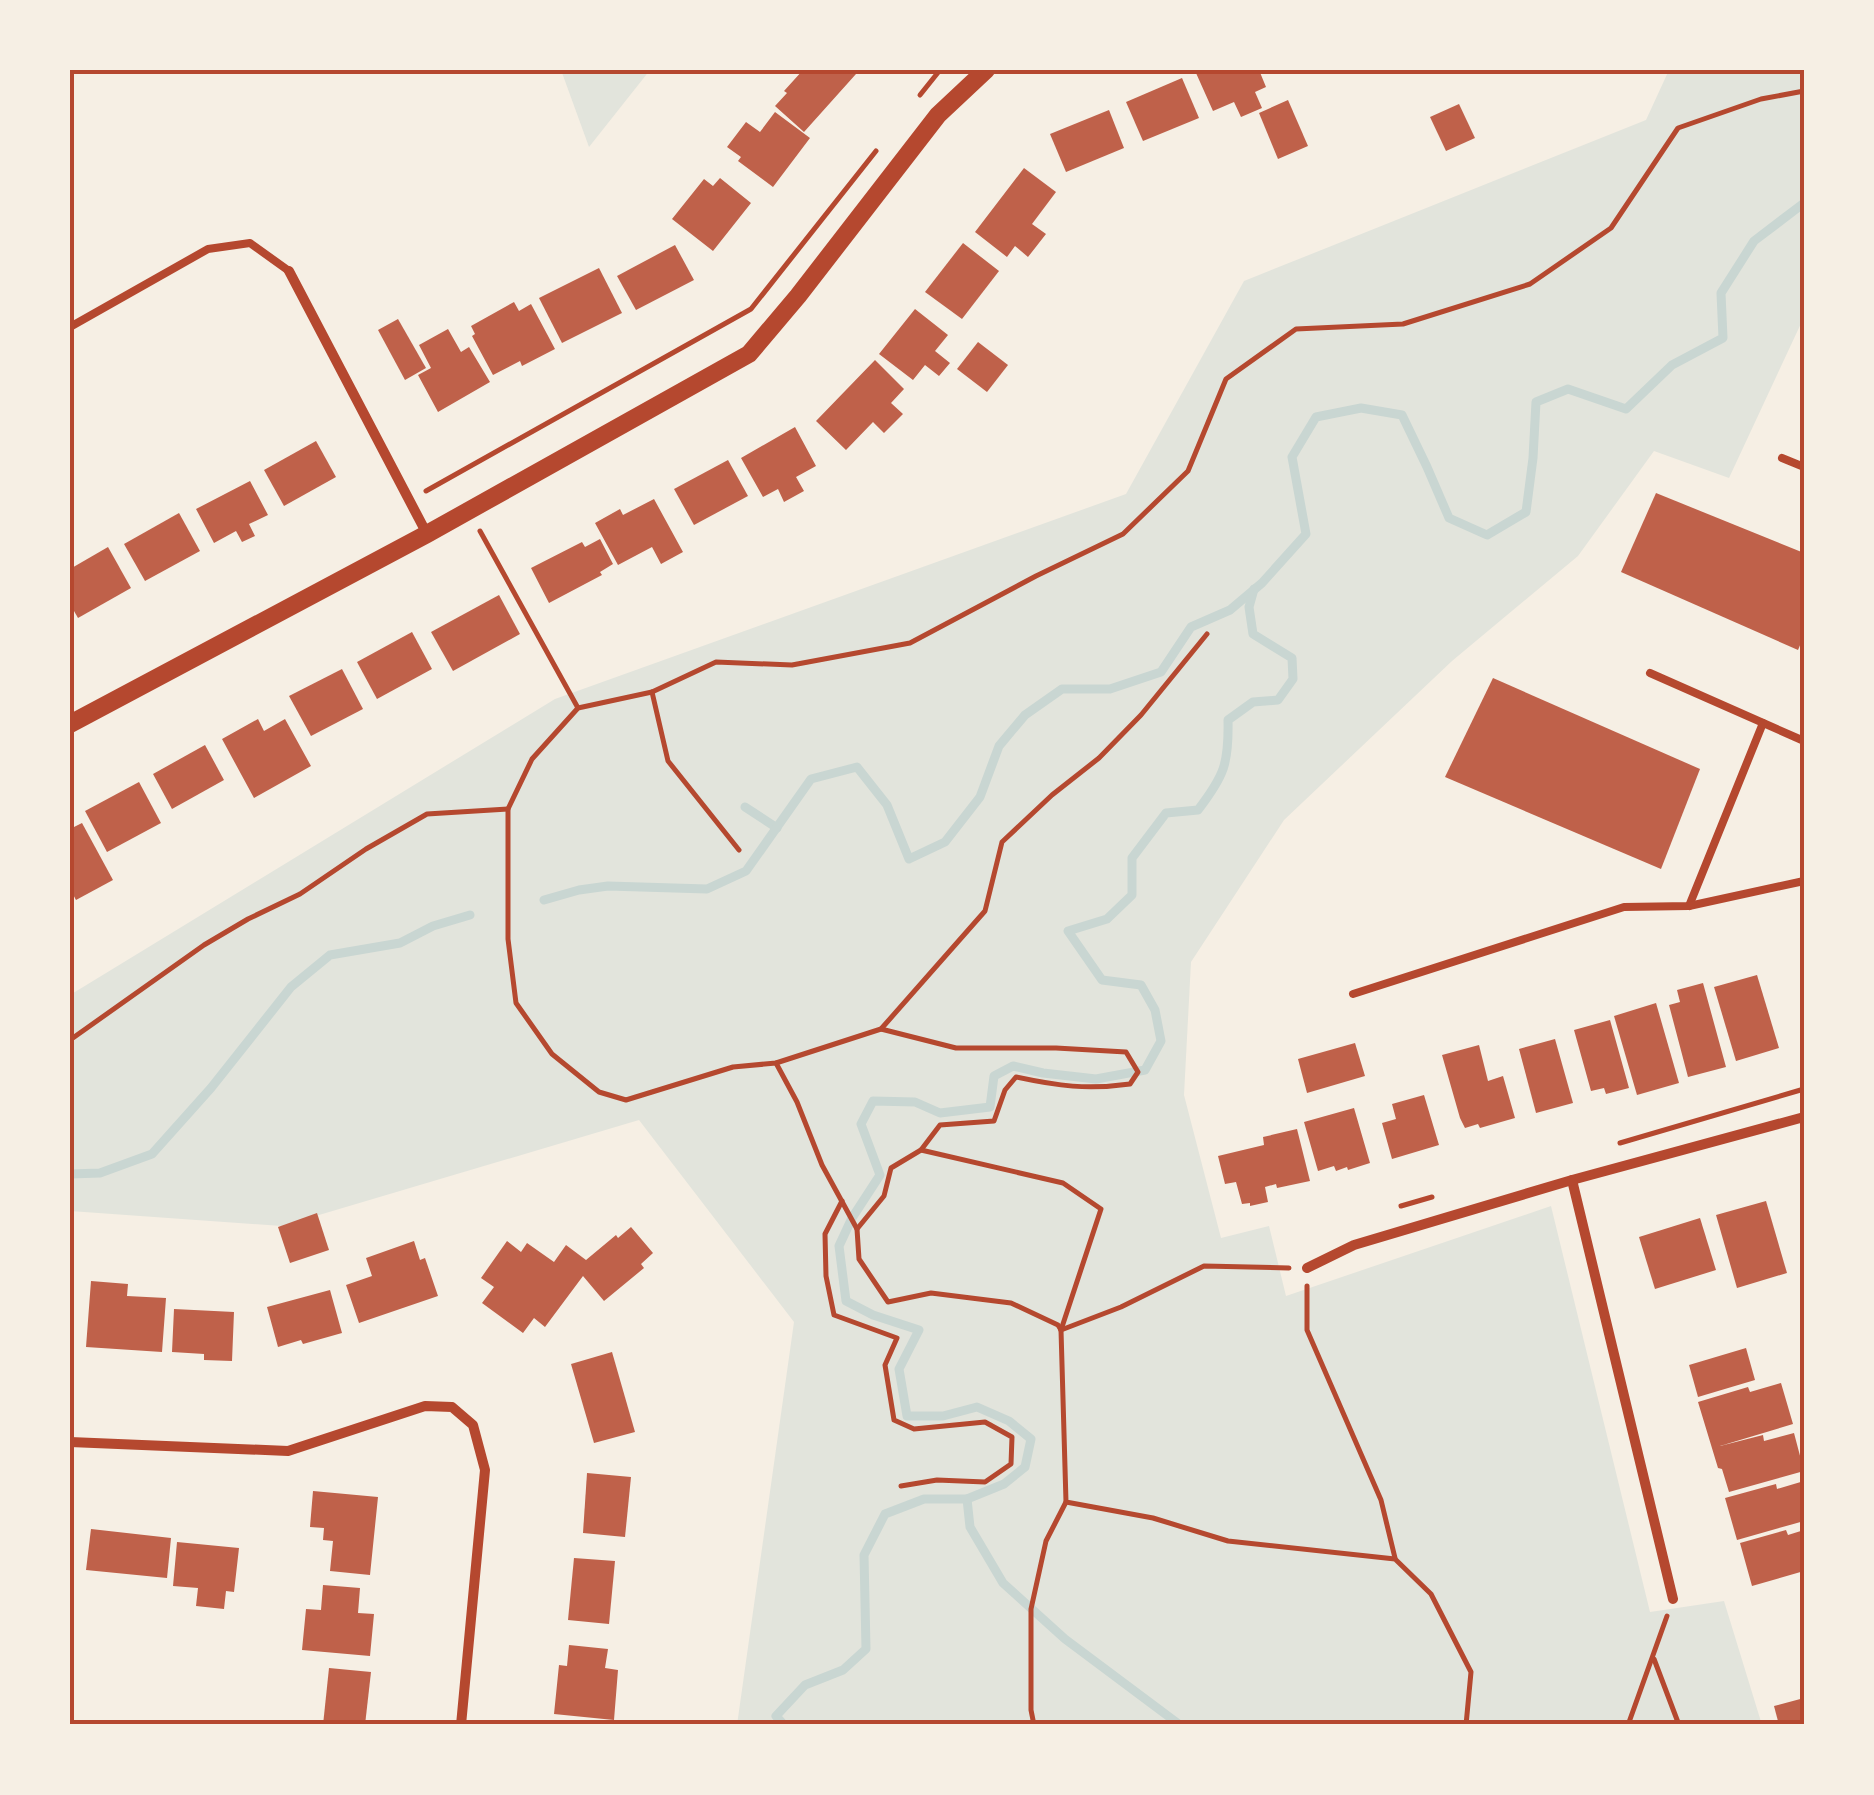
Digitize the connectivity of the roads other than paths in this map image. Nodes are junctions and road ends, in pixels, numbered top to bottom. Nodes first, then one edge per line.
1 (986, 70) edge
2 (289, 271) joint
3 (70, 327) edge
4 (1782, 458) dead end
5 (1804, 466) edge
6 (427, 534) junction
7 (1650, 673) dead end
8 (1763, 722) junction
9 (70, 724) edge
10 (1804, 740) edge
11 (1804, 881) edge
12 (1689, 906) junction
13 (1354, 994) dead end
14 (1804, 1117) edge
15 (1572, 1180) junction
16 (1307, 1268) road end
17 (70, 1442) edge
18 (1673, 1599) road end
19 (460, 1725) edge

1 - 6 street
2 - 3 lane
2 - 6 street
4 - 5 lane
6 - 9 street
7 - 8 lane
8 - 10 lane
8 - 12 lane
11 - 12 lane
12 - 13 lane
14 - 15 street
15 - 16 street
15 - 18 street
17 - 19 street

